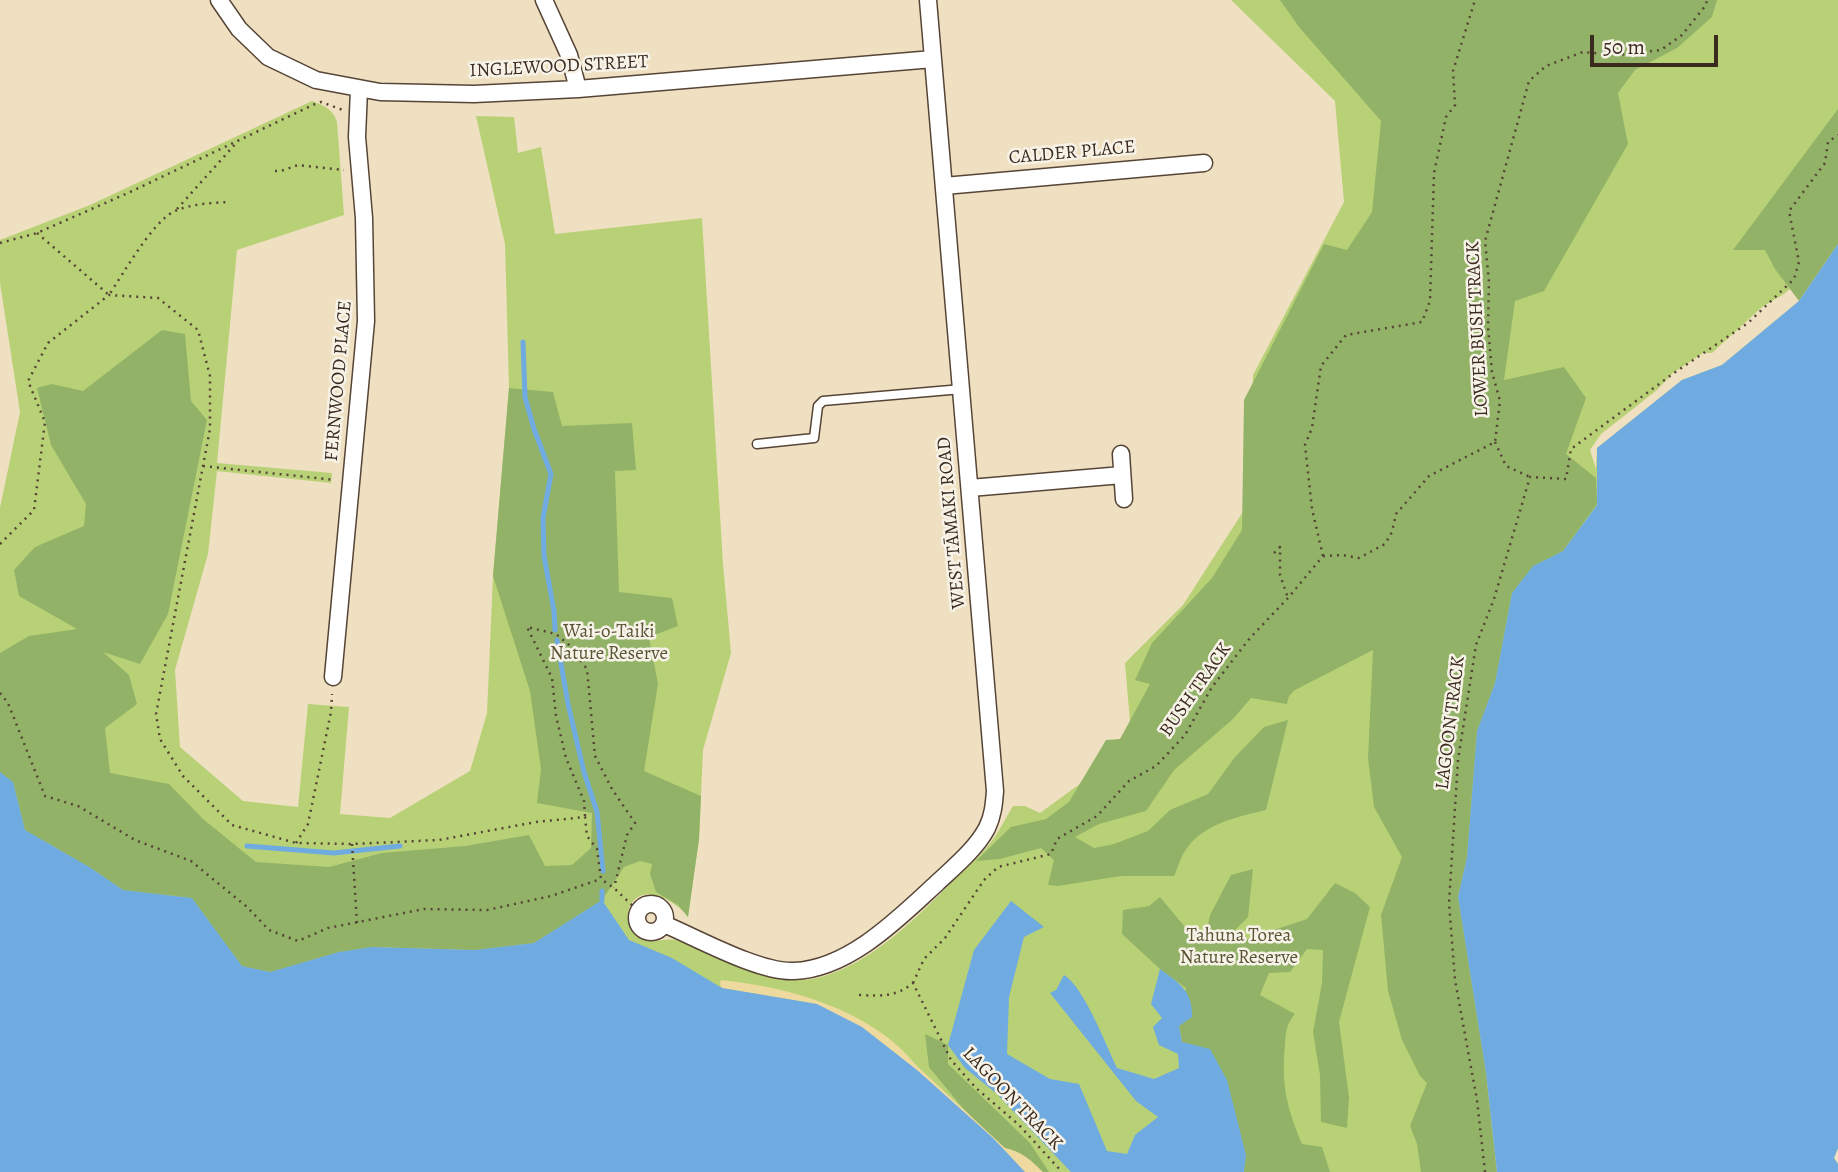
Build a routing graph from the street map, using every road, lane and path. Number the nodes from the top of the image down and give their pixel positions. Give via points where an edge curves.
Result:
1 (219, 0) edge
2 (544, 0) edge
3 (928, 0) edge
4 (1475, 0) edge
5 (1707, 0) edge
6 (933, 59) junction
7 (359, 89) junction
8 (578, 89) junction
9 (357, 113) junction
10 (1838, 135) edge
11 (239, 140) junction
12 (1205, 163) dead end
13 (360, 170) junction
14 (275, 171) dead end
15 (944, 186) junction
16 (228, 202) dead end
17 (175, 211) junction
18 (37, 233) junction
19 (0, 243) edge
20 (109, 295) junction
21 (962, 389) junction
22 (1495, 442) junction
23 (757, 444) dead end
24 (1121, 454) dead end
25 (203, 466) junction
26 (1122, 475) junction
27 (1530, 477) junction
28 (352, 482) junction
29 (970, 488) junction
30 (1124, 499) dead end
31 (0, 544) edge
32 (1274, 553) dead end
33 (1323, 556) junction
34 (1288, 598) junction
35 (333, 677) joint
36 (0, 692) edge
37 (584, 817) junction
38 (296, 843) junction
39 (352, 844) junction
40 (601, 880) junction
41 (614, 888) junction
42 (638, 911) joint
43 (356, 923) junction
44 (913, 983) junction
45 (859, 995) dead end
46 (1062, 1172) edge
47 (1485, 1172) edge

1 - 7 street, INGLEWOOD STREET via 239,29 268,57 316,80
2 - 8 street via 569,55
3 - 6 street, WEST TĀMAKI ROAD
4 - 33 path via 1453,71 1455,105 1446,117 1434,173 1430,301 1422,322 1346,335 1321,366 1305,445
5 - 22 path, LOWER BUSH TRACK via 1682,36 1661,50 1618,55 1583,52 1546,66 1529,81 1485,241 1492,372 1500,401
6 - 8 street, INGLEWOOD STREET
6 - 15 street, WEST TĀMAKI ROAD
7 - 8 street, INGLEWOOD STREET via 474,94
7 - 9 street, FERNWOOD PLACE
9 - 11 path via 321,102
9 - 13 street, FERNWOOD PLACE
10 - 27 path via 1828,142 1825,163 1789,211 1799,262 1794,279 1748,323 1571,449 1566,479
11 - 17 path
11 - 18 path
12 - 15 street, CALDER PLACE
13 - 14 path via 298,165
13 - 28 street, FERNWOOD PLACE via 367,311
15 - 21 street, WEST TĀMAKI ROAD
16 - 17 path
17 - 20 path via 142,246
18 - 19 path
18 - 20 path
20 - 25 path via 158,298 198,330 210,376 210,429
20 - 31 path via 48,343 28,381 45,422 34,510
21 - 23 lane via 823,401 818,406 814,438
21 - 29 street, WEST TĀMAKI ROAD
22 - 27 path via 1506,466
22 - 33 path, LOWER BUSH TRACK via 1429,476 1396,514 1385,544 1359,558
24 - 26 street
25 - 28 path
25 - 38 path via 156,714 160,739 183,776 232,825
26 - 29 street
26 - 30 street
27 - 47 path, LAGOON TRACK via 1476,645 1456,786 1449,903 1455,980
28 - 35 street, FERNWOOD PLACE
29 - 42 street, WEST TĀMAKI ROAD via 995,791 992,816 977,842 892,924 856,949 809,970 791,972 759,965 664,924 658,931 645,931 637,920
32 - 34 path via 1280,547 1280,575
33 - 34 path, BUSH TRACK
34 - 44 path, BUSH TRACK via 1235,657 1185,735 1156,766 1129,781 1097,816 1057,839 1051,854 998,867 924,959
35 - 38 path via 331,712 308,824
36 - 43 path via 45,796 78,806 135,840 191,860 269,930 298,941 328,928
37 - 39 path via 536,821 439,840
37 - 40 path via 587,836 597,849
37 - 41 path via 584,801 566,758 556,716 552,678 527,627 556,634 587,669 595,757 635,823 627,835
38 - 39 path
39 - 43 path
40 - 41 path
40 - 43 path via 487,909 424,909
41 - 42 path
44 - 45 path via 890,996
44 - 46 path, LAGOON TRACK via 951,1060

